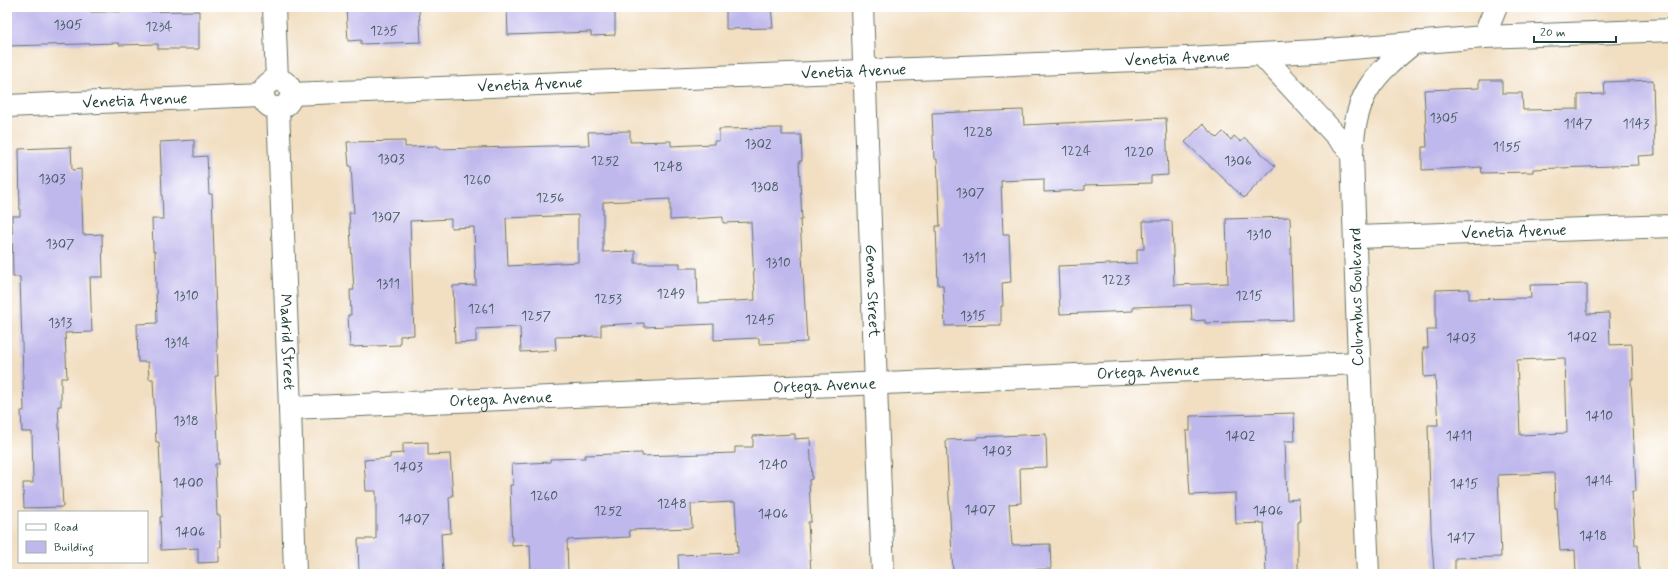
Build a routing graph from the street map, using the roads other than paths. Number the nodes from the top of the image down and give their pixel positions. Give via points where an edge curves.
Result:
1 (274, 7) edge
2 (862, 7) edge
3 (1496, 7) edge
4 (1673, 30) edge
5 (1484, 37) junction
6 (1415, 42) junction
7 (1261, 54) junction
8 (864, 72) junction
9 (277, 94) junction
10 (7, 106) edge
11 (1352, 153) junction
12 (1673, 226) edge
13 (1356, 237) junction
14 (1359, 364) junction
15 (876, 383) junction
16 (290, 408) junction
17 (295, 574) edge
18 (883, 574) edge
19 (1368, 574) edge

1 - 9 street, Madrid Street
2 - 8 street, Genoa Street
3 - 5 street
4 - 5 street, Venetia Avenue
5 - 6 street, Venetia Avenue
6 - 7 street, Venetia Avenue
6 - 11 street, Columbus Boulevard via 1383,69 1369,85 1356,120
7 - 8 street, Venetia Avenue
7 - 11 street
8 - 9 street, Venetia Avenue
8 - 15 street, Genoa Street
9 - 10 street, Venetia Avenue
9 - 16 street, Madrid Street
11 - 13 street, Columbus Boulevard
12 - 13 street, Venetia Avenue
13 - 14 street, Columbus Boulevard
14 - 15 street, Ortega Avenue
14 - 19 street, Columbus Boulevard
15 - 16 street, Ortega Avenue
15 - 18 street, Genoa Street
16 - 17 street, Madrid Street

